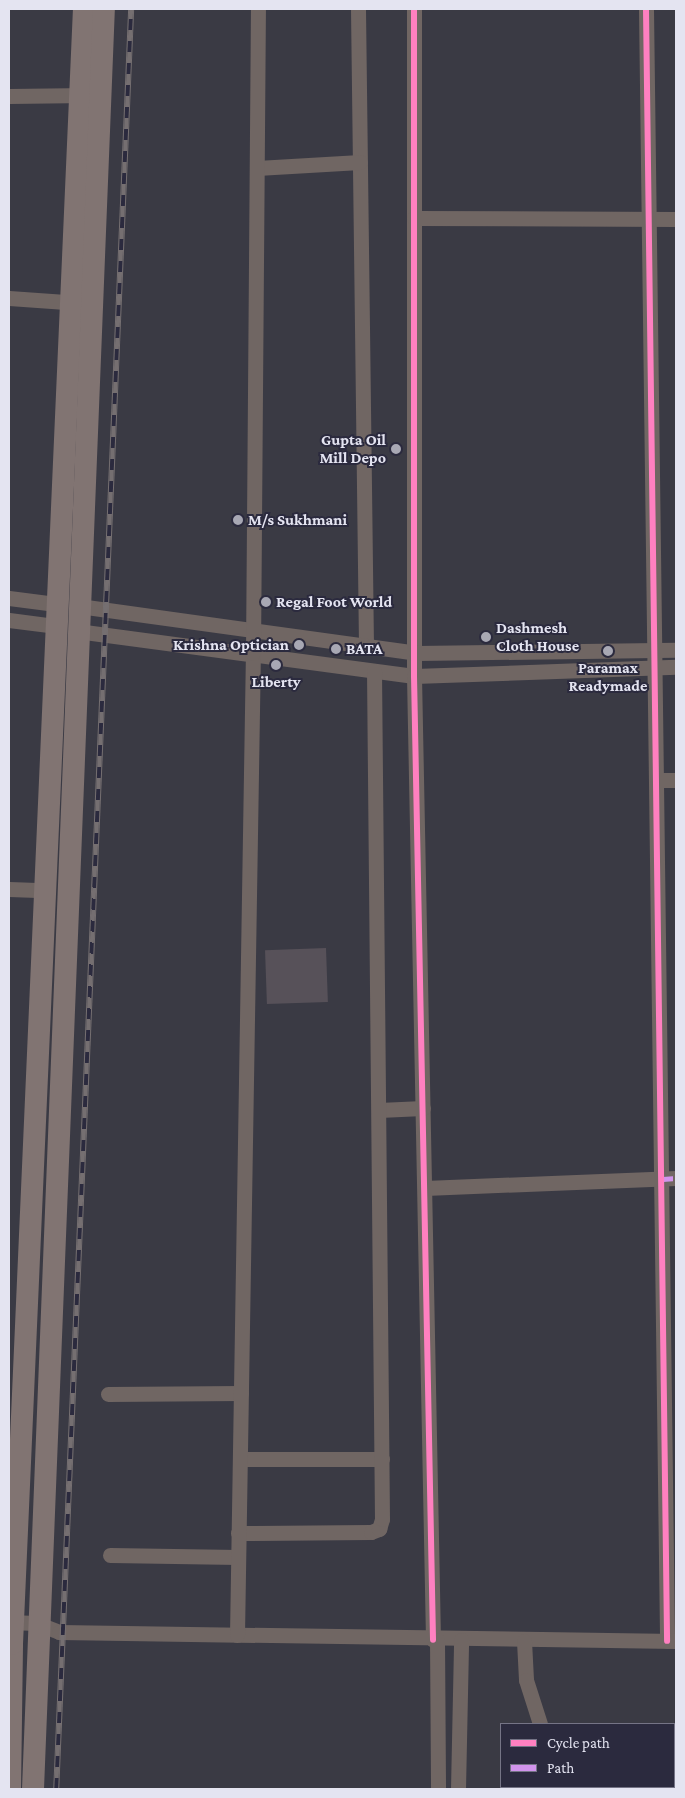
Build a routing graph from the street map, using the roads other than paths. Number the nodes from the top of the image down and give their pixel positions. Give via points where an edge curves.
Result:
1 (84, 9) edge
2 (104, 9) edge
3 (258, 9) edge
4 (358, 9) edge
5 (414, 9) edge
6 (646, 9) edge
7 (92, 94) junction
8 (9, 96) edge
9 (360, 162) junction
10 (257, 168) junction
11 (414, 218) junction
12 (649, 218) junction
13 (676, 219) edge
14 (9, 298) edge
15 (83, 304) junction
16 (9, 598) edge
17 (56, 604) junction
18 (79, 606) junction
19 (9, 620) edge
20 (55, 626) junction
21 (253, 628) junction
22 (77, 631) junction
23 (366, 645) junction
24 (654, 650) junction
25 (676, 650) edge
26 (253, 653) junction
27 (416, 654) junction
28 (676, 667) edge
29 (655, 668) junction
30 (374, 671) junction
31 (414, 676) junction
32 (656, 780) junction
33 (676, 780) edge
34 (9, 888) edge
35 (44, 890) junction
36 (423, 1108) junction
37 (379, 1110) junction
38 (48, 1111) junction
39 (670, 1178) edge
40 (425, 1188) junction
41 (241, 1393) junction
42 (108, 1394) dead end
43 (382, 1458) junction
44 (240, 1460) junction
45 (238, 1533) junction
46 (110, 1555) dead end
47 (238, 1558) junction
48 (12, 1560) edge
49 (10, 1633) edge
50 (36, 1633) junction
51 (237, 1635) junction
52 (435, 1640) junction
53 (461, 1640) junction
54 (524, 1641) junction
55 (672, 1641) edge
56 (10, 1688) edge
57 (540, 1723) edge
58 (10, 1789) edge
59 (33, 1789) edge
60 (438, 1789) edge
61 (458, 1789) edge

1 - 7 highway
2 - 7 highway
3 - 10 street
4 - 9 street
5 - 11 street
6 - 12 street
7 - 8 street
7 - 15 highway
9 - 10 street
9 - 23 street
10 - 21 street
11 - 12 street
11 - 27 street
12 - 13 street
12 - 24 street
14 - 15 street
15 - 17 highway
15 - 18 highway
16 - 17 street
17 - 20 highway
18 - 21 street
18 - 22 highway
19 - 20 street
20 - 35 highway
21 - 23 street
21 - 26 street
22 - 26 street
22 - 38 highway
23 - 27 street
24 - 25 street
24 - 27 street
24 - 29 street
26 - 30 street
26 - 41 street
27 - 31 street
28 - 29 street
29 - 31 street
29 - 32 street
30 - 31 street
30 - 37 street
31 - 36 street
32 - 33 street
32 - 39 street
34 - 35 street
35 - 38 highway
36 - 37 street
36 - 40 street
37 - 43 street
38 - 48 highway
38 - 50 highway
39 - 40 street
39 - 55 street
40 - 52 street
41 - 42 street
41 - 44 street
43 - 44 street
43 - 45 street via 382,1519 376,1531
44 - 45 street
45 - 47 street
46 - 47 street
47 - 51 street
48 - 49 highway
49 - 50 street
49 - 50 street
49 - 56 highway
50 - 51 street
50 - 59 highway
51 - 52 street
52 - 53 street
52 - 60 street
53 - 54 street
53 - 61 street
54 - 55 street
54 - 57 street via 526,1680
56 - 58 highway

